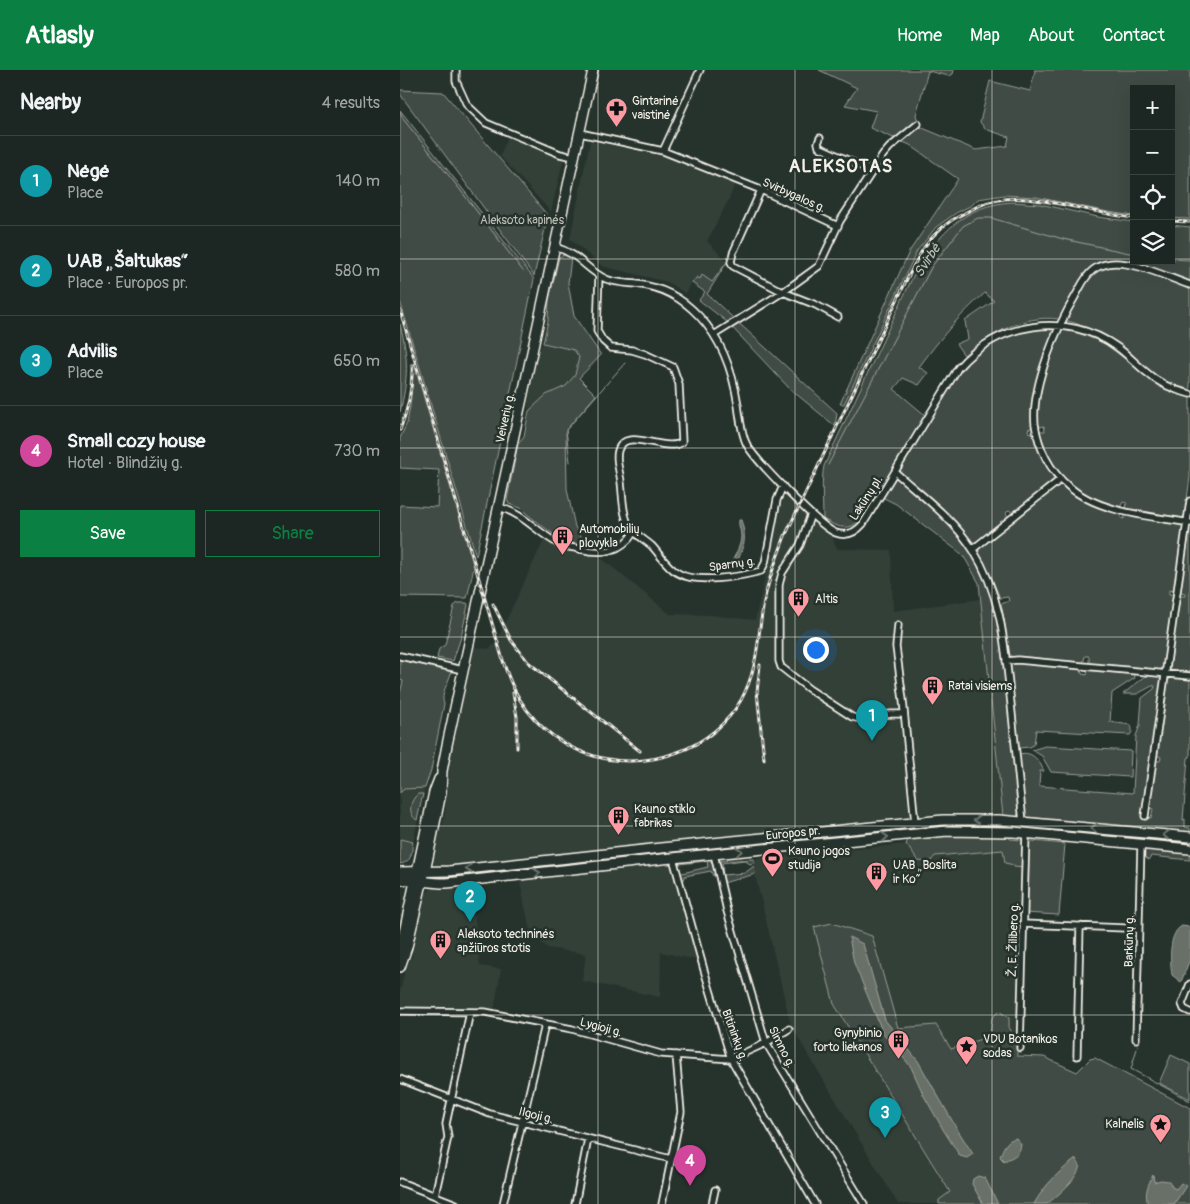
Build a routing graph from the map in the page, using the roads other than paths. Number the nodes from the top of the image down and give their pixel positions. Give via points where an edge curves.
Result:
1 (456, 70) edge
2 (593, 70) edge
3 (700, 70) edge
4 (918, 124) dead end
5 (580, 133) junction
6 (820, 138) dead end
7 (663, 151) junction
8 (574, 157) junction
9 (872, 171) junction
10 (760, 190) junction
11 (838, 226) junction
12 (555, 247) junction
13 (599, 275) junction
14 (1190, 285) edge
15 (783, 292) junction
16 (838, 317) dead end
17 (1059, 325) junction
18 (714, 335) junction
19 (1190, 394) edge
20 (895, 472) junction
21 (1061, 479) junction
22 (783, 486) junction
23 (1190, 501) edge
24 (499, 507) junction
25 (811, 514) junction
26 (1188, 523) edge
27 (634, 532) junction
28 (973, 549) junction
29 (898, 625) dead end
30 (400, 656) edge
31 (1006, 661) junction
32 (463, 670) junction
33 (1166, 674) junction
34 (1190, 676) edge
35 (904, 714) junction
36 (1145, 816) dead end
37 (1024, 822) junction
38 (915, 823) junction
39 (852, 829) junction
40 (1026, 833) junction
41 (1142, 833) junction
42 (916, 834) junction
43 (1190, 837) edge
44 (854, 840) junction
45 (1141, 844) junction
46 (681, 846) junction
47 (1190, 849) edge
48 (714, 854) junction
49 (673, 858) junction
50 (513, 864) junction
51 (400, 872) edge
52 (514, 875) junction
53 (419, 876) junction
54 (400, 880) edge
55 (1023, 924) junction
56 (1080, 926) junction
57 (1125, 928) dead end
58 (400, 962) edge
59 (400, 967) edge
60 (1190, 984) edge
61 (400, 1012) edge
62 (470, 1012) junction
63 (1190, 1012) edge
64 (544, 1025) junction
65 (789, 1029) dead end
66 (1136, 1039) dead end
67 (766, 1043) junction
68 (1020, 1048) dead end
69 (676, 1055) junction
70 (1077, 1056) dead end
71 (731, 1059) junction
72 (400, 1079) edge
73 (452, 1100) junction
74 (522, 1122) junction
75 (588, 1139) junction
76 (671, 1159) junction
77 (400, 1182) edge
78 (715, 1190) dead end
79 (438, 1196) junction
80 (437, 1204) edge
81 (456, 1204) edge
82 (503, 1204) edge
83 (575, 1204) edge
84 (662, 1204) edge
85 (712, 1204) edge
86 (815, 1204) edge
87 (864, 1204) edge

1 - 8 street via 456,81 467,105 486,123
2 - 5 main road, Veiverių g.
3 - 7 street
4 - 9 street via 890,147
5 - 7 street, Svirbygalos g.
5 - 8 main road, Veiverių g.
6 - 9 street via 819,147
7 - 10 street, Svirbygalos g.
8 - 12 main road, Veiverių g.
9 - 11 street
10 - 11 street, Svirbygalos g.
10 - 15 street via 731,262
11 - 15 street via 819,266
12 - 13 street, Lakūnų pl. via 571,253
12 - 24 main road, Veiverių g.
13 - 18 street, Lakūnų pl. via 611,281 670,292 688,305
13 - 27 street, Sparnų g. via 596,331 603,341 611,348 645,354 673,368 679,384 681,444 635,440 624,442 619,447 624,506
14 - 17 street via 1121,262 1108,263 1085,278
15 - 16 street
15 - 18 street
17 - 19 street, Lakūnų pl. via 1104,339 1148,374 1170,388
17 - 20 street, Lakūnų pl. via 1017,330 972,353 943,390
17 - 21 street via 1039,386 1035,411 1040,445
18 - 22 street, Lakūnų pl. via 731,370 747,446
20 - 25 street, Lakūnų pl. via 867,519 854,532 837,534
20 - 28 street via 947,518
21 - 26 street via 1092,502
21 - 28 street
22 - 25 street, Lakūnų pl.
22 - 27 street, Sparnų g. via 761,571 717,578 683,576
23 - 26 street
24 - 27 street via 512,510 563,546 595,553 621,546
24 - 32 main road, Veiverių g.
25 - 35 street via 800,545 782,573 779,585 778,661 809,689 856,718
26 - 33 street
28 - 31 street via 998,605
29 - 35 street via 896,647
30 - 32 street
31 - 33 street
31 - 37 street
32 - 53 main road, Veiverių g. via 442,771 434,792
33 - 34 street
33 - 36 street
35 - 38 street
37 -> 38 main road, Europos pr. via 976,819
37 - 40 main road
41 -> 37 main road, Europos pr.
38 - 39 main road, Europos pr.
38 - 42 main road
39 - 44 main road
39 - 46 main road, Europos pr.
40 - 42 main road, Europos pr. via 966,831
40 - 45 main road, Europos pr.
40 - 55 street, Ž. E. Žilibero g.
43 -> 41 main road, Europos pr.
41 - 45 main road
44 -> 42 main road, Europos pr.
48 -> 44 main road, Europos pr.
45 - 47 main road, Europos pr.
45 - 66 street, Barkūnų g.
46 - 49 main road via 673,852
46 - 50 main road, Europos pr.
48 - 49 main road, Europos pr.
48 - 67 street, Simno g.
52 -> 49 main road, Europos pr.
49 - 71 street, Bitininkų g.
50 - 52 main road
50 -> 53 main road, Europos pr.
51 - 53 main road, Europos pr.
52 - 53 main road, Europos pr. via 440,883
53 - 54 main road, Europos pr.
53 - 58 main road, Veiverių g.
53 - 59 main road, Veiverių g. via 408,947
55 - 56 street
55 - 68 street, Ž. E. Žilibero g.
56 - 57 street
56 - 70 street
60 - 63 street via 1182,1006
61 - 62 street, Lygioji g.
62 - 64 street, Lygioji g. via 485,1012
62 - 73 street
64 - 69 street, Lygioji g.
64 - 74 street
65 - 67 street, Lygioji g.
67 - 71 street, Lygioji g.
67 - 87 street, Simno g.
69 - 71 street, Lygioji g.
69 - 76 street via 681,1112
71 - 86 street, Bitininkų g.
72 - 73 street, Ilgoji g.
73 - 74 street, Ilgoji g.
73 - 79 street
74 - 75 street, Ilgoji g.
74 - 82 street
75 - 76 street, Ilgoji g.
75 - 83 street
76 - 84 street
77 - 79 street
78 - 85 street
79 - 80 street
79 - 81 street

